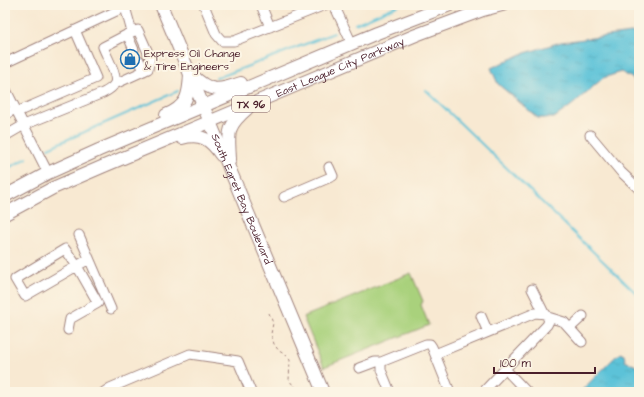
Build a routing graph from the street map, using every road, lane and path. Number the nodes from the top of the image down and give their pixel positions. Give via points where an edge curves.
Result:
1 (161, 5) edge
2 (204, 5) edge
3 (261, 5) edge
4 (325, 5) edge
5 (334, 5) edge
6 (450, 5) edge
7 (502, 5) edge
8 (125, 6) edge
9 (270, 27) junction
10 (75, 30) junction
11 (130, 33) junction
12 (352, 44) junction
13 (134, 50) dead end
14 (139, 60) dead end
15 (5, 63) edge
16 (144, 71) junction
17 (190, 73) junction
18 (282, 73) junction
19 (96, 78) junction
20 (115, 84) junction
21 (5, 88) edge
22 (103, 93) junction
23 (255, 102) junction
24 (205, 107) junction
25 (16, 111) junction
26 (5, 115) edge
27 (211, 121) junction
28 (24, 126) junction
29 (590, 135) dead end
30 (5, 136) edge
31 (155, 144) junction
32 (99, 150) junction
33 (329, 166) dead end
34 (230, 167) junction
35 (48, 173) junction
36 (639, 189) edge
37 (5, 196) edge
38 (284, 197) dead end
39 (5, 214) edge
40 (79, 235) dead end
41 (89, 259) junction
42 (78, 266) junction
43 (532, 289) dead end
44 (111, 309) dead end
45 (269, 313) dead end
46 (546, 315) junction
47 (481, 316) dead end
48 (583, 316) dead end
49 (570, 328) junction
50 (68, 330) dead end
51 (488, 332) junction
52 (582, 342) dead end
53 (435, 354) junction
54 (381, 362) junction
55 (359, 368) dead end
56 (505, 369) junction
57 (109, 391) edge
58 (251, 392) edge
59 (301, 392) edge
60 (323, 392) edge
61 (390, 392) edge
62 (450, 392) edge
63 (483, 392) edge
64 (527, 392) edge

1 - 17 main road, South Egret Bay Boulevard
2 - 9 street via 216,34 222,41 234,42
3 - 9 street
4 - 9 street
5 - 12 street
6 - 12 main road, East League City Parkway / TX 96
7 - 23 main road, East League City Parkway / TX 96 via 416,35
8 - 10 street
8 - 11 street
10 - 15 street
10 - 19 street
11 - 13 street
11 - 16 street via 138,30 150,57 148,69
11 - 20 street via 103,47 115,77
12 - 18 main road, East League City Parkway / TX 96
14 - 16 street
16 - 20 street
17 - 18 main road via 207,86 222,90
17 - 24 main road, South Egret Bay Boulevard
17 - 32 main road via 188,95 177,110 112,139
18 - 24 main road, East League City Parkway / TX 96
19 - 22 street
19 - 25 street
20 - 22 street
21 - 25 street
22 - 28 street
23 - 27 main road, East League City Parkway / TX 96
23 - 34 main road via 235,119 232,125 229,139
24 - 27 main road, South Egret Bay Boulevard
24 - 32 main road, East League City Parkway / TX 96
25 - 26 street
25 - 28 street
27 - 31 main road, East League City Parkway / TX 96
27 - 34 main road, South Egret Bay Boulevard
28 - 30 street
28 - 35 street
29 - 36 street
31 - 34 main road via 197,136 215,146
31 - 39 main road, East League City Parkway / TX 96 via 53,188
32 - 35 main road, East League City Parkway / TX 96
33 - 38 street via 334,176
34 - 60 main road, South Egret Bay Boulevard
35 - 37 main road, East League City Parkway / TX 96
40 - 41 street
41 - 42 street
41 - 44 street
42 - 42 street via 25,296 15,279 65,249
42 - 50 street via 98,303 70,318
43 - 46 street
45 - 59 path via 273,323 271,334 274,344 290,360 289,380
46 - 49 street via 564,322
46 - 51 street via 535,313
46 - 56 street via 547,326
47 - 51 street
48 - 49 street
49 - 52 street
51 - 53 street
53 - 54 street via 430,344 426,344
53 - 62 street
54 - 55 street
54 - 61 street via 381,370
56 - 63 street
56 - 64 street
57 - 58 street via 190,354 238,361

